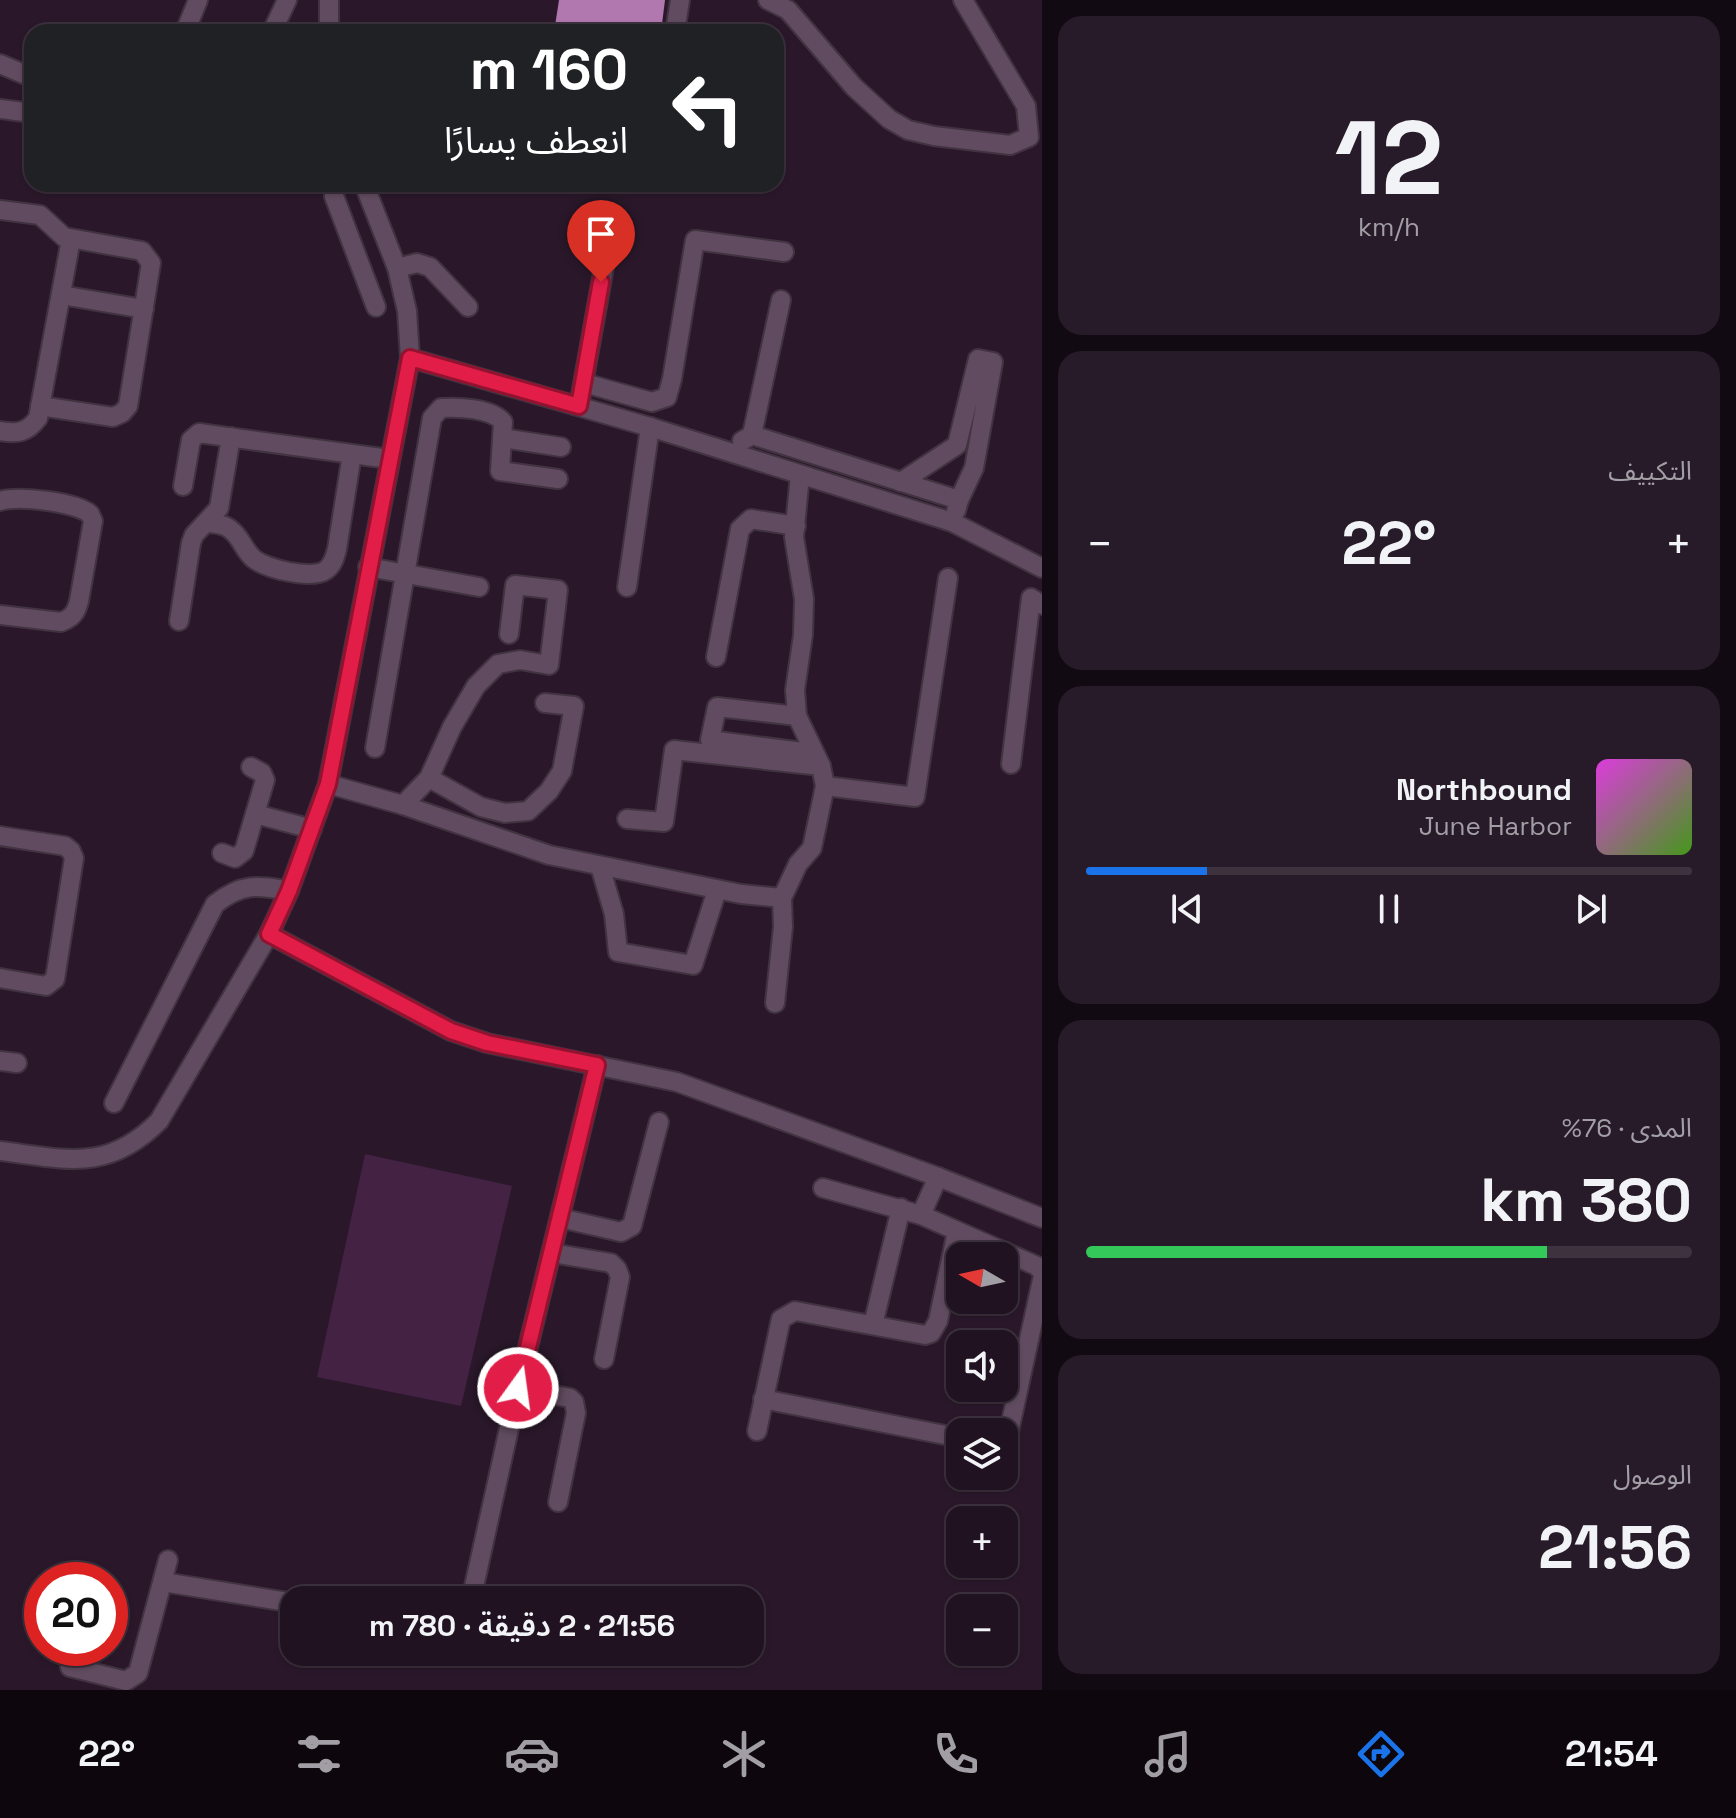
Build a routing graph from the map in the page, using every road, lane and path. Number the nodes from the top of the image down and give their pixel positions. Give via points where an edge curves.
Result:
1 (197, 0) edge
2 (287, 0) edge
3 (329, 0) edge
4 (680, 0) edge
5 (768, 0) edge
6 (963, 0) edge
7 (188, 24) edge
8 (276, 24) edge
9 (329, 24) edge
10 (676, 24) edge
11 (0, 64) edge
12 (24, 74) edge
13 (0, 109) edge
14 (24, 112) edge
15 (367, 192) edge
16 (334, 196) dead end
17 (0, 210) edge
18 (375, 210) junction
19 (344, 224) junction
20 (71, 239) junction
21 (784, 252) dead end
22 (606, 256) dead end
23 (397, 268) junction
24 (61, 295) junction
25 (781, 300) dead end
26 (376, 307) dead end
27 (468, 307) dead end
28 (144, 309) junction
29 (410, 358) junction
30 (584, 383) junction
31 (40, 406) junction
32 (579, 406) junction
33 (650, 427) junction
34 (0, 431) edge
35 (752, 435) junction
36 (231, 437) junction
37 (502, 438) junction
38 (561, 447) dead end
39 (726, 450) junction
40 (352, 454) junction
41 (389, 459) junction
42 (800, 475) junction
43 (558, 479) dead end
44 (901, 482) junction
45 (183, 486) dead end
46 (959, 500) junction
47 (0, 501) edge
48 (952, 522) junction
49 (208, 523) junction
50 (796, 526) junction
51 (368, 567) junction
52 (1042, 568) edge
53 (406, 572) junction
54 (948, 578) dead end
55 (479, 587) dead end
56 (627, 587) dead end
57 (1042, 605) edge
58 (0, 615) edge
59 (179, 621) dead end
60 (509, 634) dead end
61 (716, 657) dead end
62 (545, 703) dead end
63 (797, 716) junction
64 (375, 748) dead end
65 (818, 760) junction
66 (1011, 764) dead end
67 (251, 767) dead end
68 (429, 778) junction
69 (328, 784) junction
70 (825, 786) junction
71 (403, 805) junction
72 (255, 814) junction
73 (627, 819) dead end
74 (312, 829) junction
75 (0, 836) edge
76 (222, 853) dead end
77 (600, 866) junction
78 (717, 890) junction
79 (289, 891) junction
80 (782, 898) junction
81 (269, 934) junction
82 (0, 978) edge
83 (775, 1003) dead end
84 (597, 1065) junction
85 (114, 1103) dead end
86 (659, 1122) dead end
87 (0, 1151) edge
88 (938, 1177) junction
89 (823, 1188) dead end
90 (901, 1208) junction
91 (921, 1215) junction
92 (560, 1218) junction
93 (1042, 1218) edge
94 (957, 1231) junction
95 (552, 1253) junction
96 (1042, 1272) edge
97 (1042, 1280) edge
98 (873, 1325) junction
99 (604, 1359) dead end
100 (518, 1388) junction
101 (763, 1399) junction
102 (1012, 1418) edge
103 (757, 1431) dead end
104 (946, 1435) edge
105 (558, 1502) dead end
106 (168, 1560) dead end
107 (163, 1582) junction
108 (474, 1586) edge
109 (280, 1601) edge
110 (70, 1667) dead end

1 - 7 lane
2 - 8 lane
3 - 9 lane
4 - 10 lane
5 - 6 lane via 788,10 889,119 934,136 1010,145 1029,137 1026,106
11 - 12 lane
13 - 14 lane
15 - 18 lane
16 - 19 lane
17 - 20 lane via 40,215
18 - 19 lane
18 - 23 lane
19 - 26 lane
20 - 24 lane
20 - 28 lane via 142,251 150,270
21 - 30 lane via 695,240 667,397 652,402
22 - 30 lane
23 - 27 lane via 417,263 430,267
23 - 29 lane
24 - 28 lane
24 - 31 lane
25 - 35 lane
28 - 31 lane via 130,397 122,413 113,417
29 - 32 lane
29 - 41 lane
30 - 32 lane
31 - 34 lane via 31,428
32 - 33 lane
33 - 39 lane
33 - 56 lane
35 - 39 lane
35 - 44 lane
36 - 40 lane
36 - 45 lane via 205,433 191,440
36 - 49 lane via 219,508
37 - 38 lane
37 - 43 lane via 500,471
37 - 53 lane via 503,422 497,415 454,407 441,408 432,418
39 - 42 lane
40 - 41 lane
40 - 49 lane via 337,549 326,570 315,575 270,567 251,557 234,531
41 - 51 lane
42 - 48 lane
42 - 50 lane
44 - 46 lane
44 - 46 lane via 957,445 978,359 993,362 974,468
46 - 48 lane
47 - 58 lane via 18,498 76,507 93,521 77,611 61,622
48 - 52 lane
49 - 59 lane via 191,543
50 - 61 lane via 751,519 740,529
50 - 63 lane via 796,563 804,599
51 - 53 lane
51 - 69 lane
53 - 55 lane
53 - 64 lane
54 - 70 lane via 915,797
57 - 66 lane via 1031,598
60 - 68 lane via 515,585 558,590 549,665 520,660 498,664 476,686
62 - 68 lane via 574,706 562,771 528,811 481,807
63 - 65 lane
63 - 65 lane via 717,707 710,740
65 - 70 lane
65 - 73 lane via 674,750 664,822
67 - 72 lane via 265,780
68 - 71 lane
69 - 71 lane
69 - 74 lane
70 - 80 lane via 812,848
71 - 77 lane via 549,855
72 - 74 lane
72 - 76 lane via 242,855
74 - 79 lane
75 - 82 lane via 65,846 74,858 55,979 46,986
77 - 78 lane
77 - 78 lane via 618,952 693,965
78 - 80 lane
79 - 81 lane
79 - 85 lane via 251,886 215,904
80 - 83 lane
81 - 84 lane via 451,1031
81 - 87 lane via 159,1121 144,1137 104,1157 83,1160
84 - 88 lane via 677,1082
84 - 92 lane
86 - 92 lane via 628,1231
88 - 91 lane
88 - 93 lane
89 - 90 lane
90 - 91 lane
90 - 98 lane
91 - 94 lane
92 - 95 lane
94 - 96 lane
94 - 98 lane via 936,1328 925,1335
95 - 99 lane via 603,1261 617,1269 620,1277
95 - 100 lane
97 - 102 lane
98 - 101 lane via 787,1313 778,1326
100 - 105 lane via 570,1398 576,1408
100 - 108 lane
101 - 103 lane
101 - 104 lane
106 - 107 lane
107 - 109 lane
107 - 110 lane via 141,1666 133,1678 126,1681

